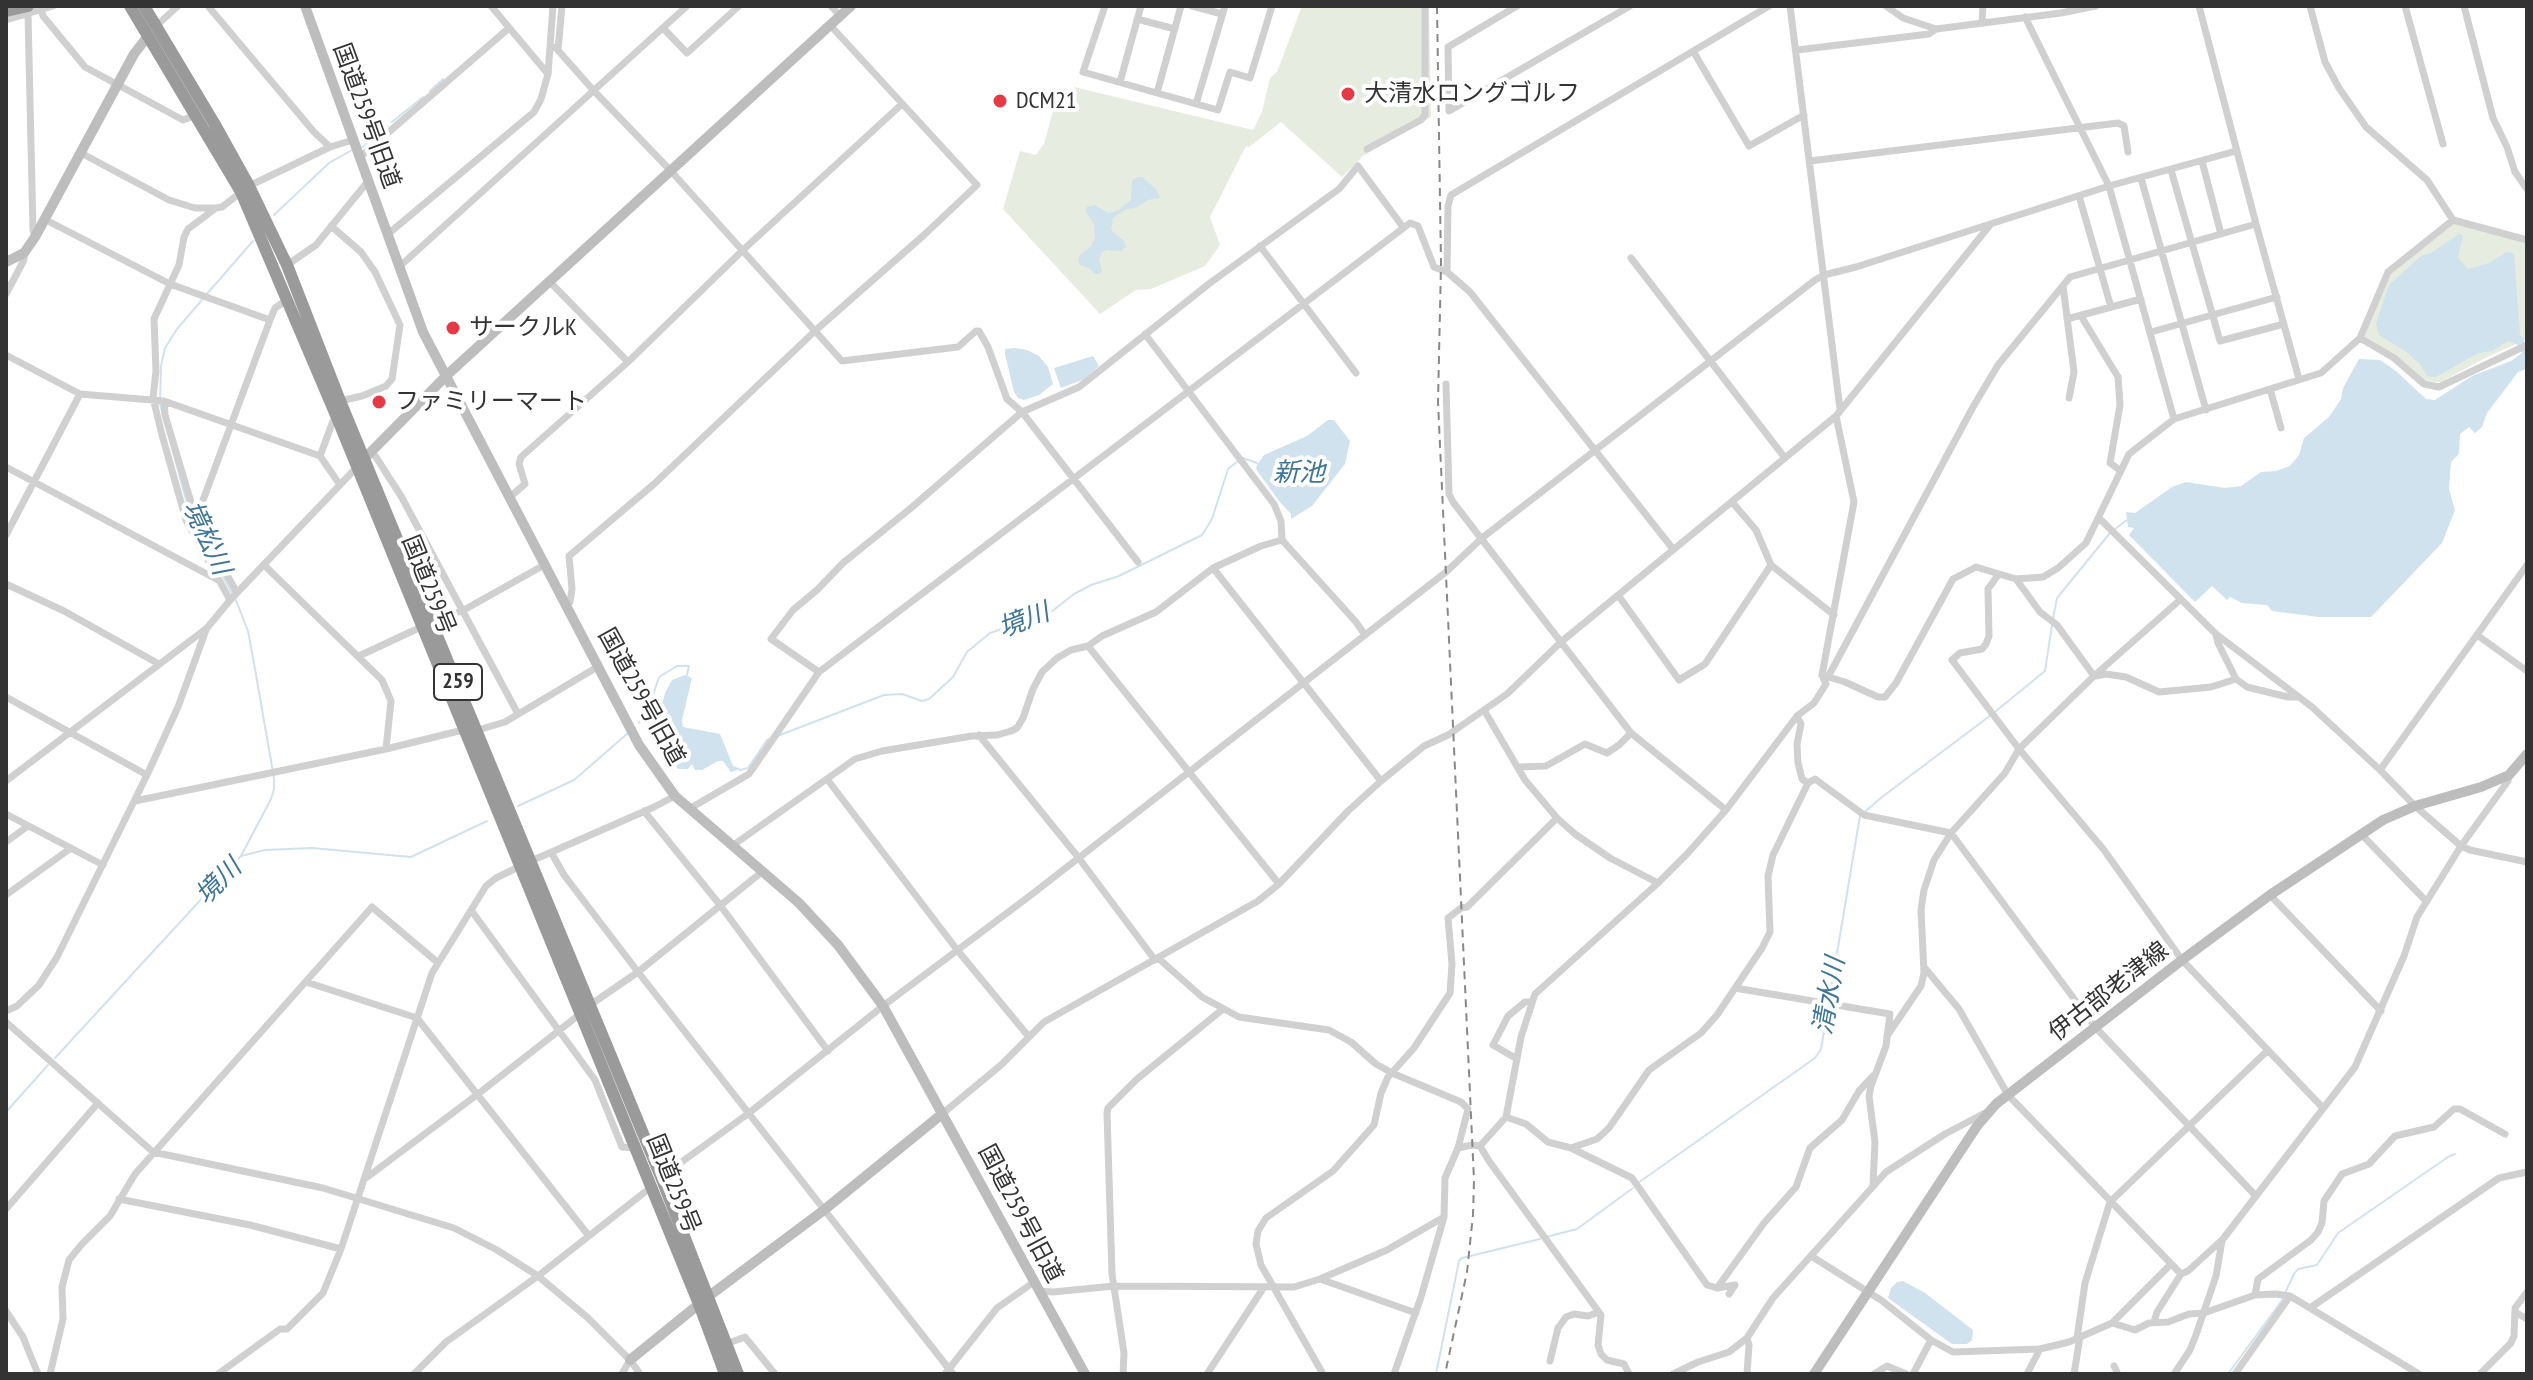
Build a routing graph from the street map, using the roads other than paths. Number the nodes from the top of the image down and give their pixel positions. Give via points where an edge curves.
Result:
1 (53, 6) edge
2 (130, 6) edge
3 (144, 6) edge
4 (178, 6) edge
5 (208, 6) edge
6 (305, 6) edge
7 (491, 6) edge
8 (553, 6) edge
9 (562, 6) edge
10 (687, 6) edge
11 (739, 6) edge
12 (831, 6) edge
13 (851, 6) edge
14 (1105, 6) edge
15 (1141, 6) edge
16 (1181, 6) edge
17 (1192, 6) edge
18 (1272, 6) edge
19 (1425, 6) edge
20 (1517, 6) edge
21 (1630, 6) edge
22 (1769, 6) edge
23 (1790, 6) edge
24 (1886, 6) edge
25 (1983, 6) edge
26 (2096, 6) edge
27 (2199, 6) edge
28 (2310, 6) edge
29 (2405, 6) edge
30 (2464, 6) edge
31 (32, 10) edge
32 (1224, 10) edge
33 (6, 11) edge
34 (840, 16) junction
35 (2025, 17) junction
36 (1137, 19) junction
37 (6, 20) edge
38 (1982, 23) junction
39 (830, 25) junction
40 (509, 28) junction
41 (663, 28) junction
42 (1175, 29) junction
43 (1936, 29) junction
44 (152, 31) junction
45 (555, 49) junction
46 (1797, 50) junction
47 (1693, 51) junction
48 (548, 74) junction
49 (1120, 82) junction
50 (118, 84) junction
51 (594, 91) junction
52 (1157, 93) junction
53 (902, 104) junction
54 (1196, 104) junction
55 (196, 115) junction
56 (1804, 115) junction
57 (2081, 127) junction
58 (353, 140) junction
59 (2443, 144) dead end
60 (330, 147) junction
61 (1367, 149) dead end
62 (2236, 151) junction
63 (2128, 152) dead end
64 (81, 153) junction
65 (360, 157) junction
66 (1810, 161) junction
67 (2202, 161) junction
68 (670, 170) junction
69 (2171, 170) junction
70 (2141, 178) junction
71 (369, 180) junction
72 (2109, 186) junction
73 (245, 189) junction
74 (2527, 189) edge
75 (2079, 196) junction
76 (216, 208) junction
77 (46, 220) junction
78 (2453, 220) junction
79 (1992, 223) junction
80 (2256, 224) junction
81 (331, 226) junction
82 (1403, 227) junction
83 (388, 234) junction
84 (2221, 234) junction
85 (35, 237) junction
86 (2527, 240) edge
87 (2192, 243) junction
88 (1260, 246) junction
89 (743, 250) junction
90 (2161, 251) junction
91 (24, 253) junction
92 (1631, 258) dead end
93 (8, 259) edge
94 (2130, 259) junction
95 (287, 265) junction
96 (399, 267) junction
97 (2100, 269) junction
98 (1447, 272) junction
99 (1824, 275) junction
100 (549, 281) junction
101 (170, 284) junction
102 (2063, 286) junction
103 (6, 294) edge
104 (2277, 297) junction
105 (2141, 299) junction
106 (287, 300) junction
107 (1303, 303) junction
108 (2111, 307) junction
109 (2212, 315) junction
110 (2081, 316) junction
111 (2067, 319) junction
112 (270, 320) junction
113 (2182, 324) junction
114 (2284, 324) junction
115 (816, 330) junction
116 (2151, 332) junction
117 (1145, 334) junction
118 (2360, 338) junction
119 (2527, 345) edge
120 (6, 355) edge
121 (1710, 361) junction
122 (628, 362) junction
123 (1356, 373) dead end
124 (447, 375) junction
125 (2299, 379) junction
126 (1446, 384) dead end
127 (2270, 389) junction
128 (1189, 392) junction
129 (80, 394) junction
130 (2069, 398) dead end
131 (159, 400) junction
132 (340, 401) junction
133 (2206, 410) junction
134 (1022, 412) junction
135 (1838, 412) junction
136 (2174, 419) junction
137 (338, 420) junction
138 (231, 424) junction
139 (2281, 428) dead end
140 (1596, 450) junction
141 (320, 456) junction
142 (1785, 458) junction
143 (364, 459) junction
144 (6, 467) edge
145 (2121, 471) junction
146 (1074, 479) junction
147 (34, 482) junction
148 (340, 485) junction
149 (510, 497) junction
150 (1732, 502) junction
151 (2099, 518) junction
152 (195, 524) junction
153 (6, 535) edge
154 (1482, 538) junction
155 (1282, 540) junction
156 (1673, 549) junction
157 (1138, 562) dead end
158 (546, 564) junction
159 (264, 565) junction
160 (1771, 565) junction
161 (2527, 565) edge
162 (1213, 568) junction
163 (1998, 575) junction
164 (2016, 579) junction
165 (220, 581) junction
166 (6, 584) edge
167 (1618, 595) junction
168 (234, 597) junction
169 (2181, 599) junction
170 (565, 602) junction
171 (462, 611) junction
172 (1834, 615) junction
173 (427, 624) junction
174 (207, 628) junction
175 (2216, 634) junction
176 (1365, 635) junction
177 (2477, 635) junction
178 (1561, 642) junction
179 (1088, 646) junction
180 (359, 656) junction
181 (159, 664) junction
182 (599, 666) junction
183 (2527, 671) edge
184 (819, 672) junction
185 (1825, 676) junction
186 (2094, 676) junction
187 (2236, 679) junction
188 (1304, 682) junction
189 (6, 697) edge
190 (2297, 697) junction
191 (1484, 710) junction
192 (518, 714) junction
193 (1797, 716) junction
194 (463, 730) junction
195 (478, 730) junction
196 (1631, 733) junction
197 (69, 734) junction
198 (979, 735) junction
199 (386, 749) junction
200 (2019, 749) junction
201 (2527, 754) edge
202 (1518, 767) junction
203 (2380, 770) junction
204 (1189, 771) junction
205 (147, 775) junction
206 (2509, 775) junction
207 (827, 779) junction
208 (6, 781) edge
209 (1381, 781) junction
210 (1808, 783) junction
211 (675, 796) junction
212 (135, 801) junction
213 (2415, 806) junction
214 (689, 809) junction
215 (1726, 810) junction
216 (644, 811) junction
217 (6, 814) edge
218 (1557, 818) junction
219 (28, 826) junction
220 (1951, 833) junction
221 (2361, 834) junction
222 (6, 842) edge
223 (732, 846) junction
224 (2461, 846) junction
225 (71, 848) junction
226 (551, 852) junction
227 (1078, 857) junction
228 (2527, 862) edge
229 (526, 864) junction
230 (103, 865) junction
231 (763, 871) junction
232 (1658, 883) junction
233 (1279, 884) junction
234 (6, 895) edge
235 (2270, 895) junction
236 (2426, 901) junction
237 (720, 905) junction
238 (471, 910) junction
239 (958, 951) junction
240 (1157, 959) junction
241 (2182, 960) junction
242 (437, 962) junction
243 (1924, 967) junction
244 (638, 972) junction
245 (306, 982) junction
246 (1735, 988) junction
247 (1531, 1002) junction
248 (883, 1006) junction
249 (1223, 1009) junction
250 (585, 1010) junction
251 (6, 1011) edge
252 (2381, 1011) junction
253 (417, 1018) junction
254 (6, 1022) edge
255 (2095, 1027) junction
256 (559, 1032) junction
257 (1887, 1036) junction
258 (1029, 1037) junction
259 (2268, 1050) junction
260 (828, 1051) junction
261 (1517, 1059) junction
262 (1392, 1073) junction
263 (1875, 1075) junction
264 (478, 1094) junction
265 (2008, 1095) junction
266 (98, 1103) junction
267 (1996, 1104) junction
268 (2323, 1108) junction
269 (749, 1113) junction
270 (942, 1114) junction
271 (1506, 1117) junction
272 (2189, 1126) junction
273 (2505, 1134) dead end
274 (1480, 1146) junction
275 (635, 1148) junction
276 (1458, 1148) junction
277 (1571, 1148) junction
278 (153, 1152) junction
279 (2527, 1172) edge
280 (661, 1177) junction
281 (365, 1179) junction
282 (1873, 1185) junction
283 (650, 1188) junction
284 (2256, 1196) junction
285 (358, 1198) junction
286 (119, 1199) junction
287 (2110, 1202) junction
288 (6, 1209) edge
289 (824, 1210) junction
290 (1444, 1217) junction
291 (589, 1236) junction
292 (2223, 1239) junction
293 (341, 1249) junction
294 (1811, 1256) junction
295 (2171, 1264) junction
296 (2181, 1274) junction
297 (538, 1276) junction
298 (1320, 1279) junction
299 (1036, 1286) junction
300 (1114, 1286) junction
301 (1264, 1287) junction
302 (1273, 1287) junction
303 (1717, 1288) junction
304 (1868, 1292) junction
305 (2527, 1292) edge
306 (1729, 1294) dead end
307 (2255, 1295) junction
308 (2290, 1296) junction
309 (704, 1300) junction
310 (2310, 1308) junction
311 (6, 1311) edge
312 (1599, 1312) junction
313 (2515, 1312) junction
314 (1416, 1313) junction
315 (2204, 1313) junction
316 (2527, 1319) edge
317 (2154, 1322) junction
318 (2112, 1323) junction
319 (2079, 1337) junction
320 (1747, 1338) junction
321 (1931, 1340) junction
322 (726, 1344) junction
323 (2040, 1349) junction
324 (630, 1360) junction
325 (1550, 1361) dead end
326 (2408, 1371) edge
327 (949, 1372) edge
328 (1081, 1373) edge
329 (38, 1374) edge
330 (50, 1374) edge
331 (218, 1374) edge
332 (414, 1374) edge
333 (622, 1374) edge
334 (640, 1374) edge
335 (725, 1374) edge
336 (738, 1374) edge
337 (775, 1374) edge
338 (1123, 1374) edge
339 (1207, 1374) edge
340 (1323, 1374) edge
341 (1394, 1374) edge
342 (1629, 1374) edge
343 (1673, 1374) edge
344 (1747, 1374) edge
345 (1814, 1374) edge
346 (1874, 1374) edge
347 (1906, 1374) edge
348 (1913, 1374) edge
349 (2027, 1374) edge
350 (2074, 1374) edge
351 (2174, 1374) edge
352 (2235, 1374) edge
353 (2419, 1374) edge
354 (2480, 1374) edge

1 - 31 street
2 - 44 highway, 国道259号 / 259
3 - 44 highway, 国道259号 / 259
4 - 44 street
5 - 60 street
6 - 58 street, 国道259号旧道
7 - 40 street
8 - 45 street
9 - 45 street
10 - 41 street
11 - 41 street via 687,53
12 - 34 street
13 - 34 street
14 - 49 street via 1083,72
15 - 36 street
16 - 42 street
17 - 32 street
18 - 54 street via 1250,78 1230,72 1218,110
19 - 61 street via 1425,115
20 - 21 street via 1448,47 1449,111
22 - 47 street
23 - 46 street
24 - 43 street
25 - 38 street
26 - 35 street
27 - 62 street
28 - 78 street via 2325,62 2339,88 2366,127 2427,180
29 - 59 street
30 - 74 street via 2493,118
31 - 33 highway
31 - 37 street
31 - 50 street via 85,67
31 - 85 street
32 - 54 street
34 - 39 street
35 - 38 street
35 - 57 street
36 - 42 street
36 - 49 street
38 - 43 street
39 - 53 street
39 - 68 street
40 - 48 street
40 - 65 street
41 - 51 street
42 - 52 street
43 - 46 street
44 - 50 street
44 - 55 highway, 国道259号 / 259
44 - 73 highway, 国道259号 / 259
45 - 48 street
45 - 51 street
46 - 56 street
47 - 56 street via 1749,146
47 - 98 street via 1451,195
48 - 83 street via 528,119
49 - 52 street
50 - 55 street via 183,120
50 - 64 street
51 - 68 street
51 - 96 street
52 - 54 street
53 - 89 street
53 - 115 street via 977,185
55 - 73 highway, 国道259号 / 259
56 - 66 street
57 - 63 street via 2121,124
57 - 66 street
57 - 72 street
58 - 60 street
58 - 65 street, 国道259号旧道
60 - 73 street
62 - 67 street
62 - 80 street
64 - 76 street via 169,200
64 - 77 street
65 - 71 street, 国道259号旧道
66 - 99 street
67 - 69 street
67 - 84 street
68 - 89 street
68 - 100 street
69 - 70 street
69 - 87 street
70 - 72 street
70 - 90 street
71 - 81 street
71 - 83 street, 国道259号旧道
72 - 75 street
72 - 94 street
73 - 76 street
73 - 95 highway, 国道259号 / 259
73 - 106 highway, 国道259号 / 259
75 - 79 street
75 - 97 street
76 - 101 street via 188,229
77 - 85 street
77 - 101 street
78 - 86 street
78 - 118 street via 2388,272
79 - 99 street
79 - 135 street
80 - 84 street
80 - 104 street
81 - 95 street via 316,245
81 - 132 street via 375,272 400,325 392,379 386,386
82 - 88 street via 1358,166 1339,189
82 - 98 street via 1418,226 1434,267
82 - 107 street
83 - 96 street, 国道259号旧道
84 - 87 street
85 - 91 street
87 - 90 street
87 - 109 street
88 - 107 street
88 - 117 street
89 - 115 street
89 - 122 street
90 - 94 street
90 - 113 street
91 - 93 street
91 - 103 street
92 - 121 street
94 - 97 street
94 - 105 street
95 - 132 highway, 国道259号 / 259
96 - 124 street, 国道259号旧道 via 423,332
97 - 102 street via 2070,277
97 - 108 street
98 - 140 street via 1479,303
99 - 121 street
99 - 135 street
100 - 122 street
100 - 124 street
101 - 112 street
101 - 131 street via 154,319
102 - 111 street
102 - 185 street via 1998,365
104 - 109 street
104 - 114 street
105 - 108 street
105 - 116 street
106 - 112 street
106 - 137 highway, 国道259号 / 259
107 - 123 street
107 - 128 street
108 - 110 street
109 - 113 street
109 - 114 street via 2220,341
110 - 111 street
110 - 145 street via 2118,377 2120,405 2110,463
111 - 130 street via 2074,372
112 - 138 street
113 - 116 street
113 - 133 street
114 - 125 street
115 - 134 street via 845,362 958,347 979,331 1007,399
115 - 170 street via 654,484 569,556 572,589 570,602
116 - 136 street
117 - 128 street
117 - 134 street via 1079,387
118 - 119 street via 2424,384 2439,387
118 - 125 street via 2321,373
120 - 129 street
121 - 140 street
121 - 142 street
122 - 149 street via 521,457 525,484
124 - 143 street
124 - 149 street, 国道259号旧道
125 - 127 street
126 - 154 street via 1449,494
127 - 133 street
127 - 139 street
128 - 146 street
128 - 155 street via 1274,504
129 - 131 street
129 - 147 street
131 - 138 street
131 - 152 street via 162,435
132 - 143 highway, 国道259号 / 259
133 - 136 street
134 - 146 street
134 - 184 street via 793,610 771,639
135 - 142 street
135 - 172 street via 1854,502
136 - 145 street via 2129,454
137 - 141 street via 333,421
137 - 143 highway, 国道259号 / 259
138 - 141 street
138 - 152 street
140 - 154 street
140 - 156 street
141 - 148 street
142 - 150 street
143 - 148 street
143 - 171 street via 401,496
143 - 173 highway, 国道259号 / 259
144 - 147 street
145 - 151 street
146 - 157 street
146 - 184 street
147 - 153 street
147 - 165 street
148 - 159 street
149 - 158 street, 国道259号旧道
150 - 156 street
150 - 160 street via 1756,530
151 - 164 street via 2086,543 2058,568 2043,577
151 - 169 street
152 - 165 street
152 - 168 street
154 - 176 street
154 - 178 street
155 - 162 street
155 - 176 street
156 - 167 street
158 - 170 street, 国道259号旧道
158 - 171 street
159 - 168 street
159 - 180 street
160 - 167 street via 1705,664 1679,680
160 - 172 street
161 - 177 street
162 - 179 street via 1156,612
162 - 188 street
163 - 164 street
163 - 185 street via 1976,567 1953,579 1885,697
163 - 200 street via 1988,589 1986,644 1952,660
164 - 186 street
165 - 168 street
166 - 181 street
167 - 178 street
168 - 174 street
169 - 175 street
169 - 186 street
170 - 182 street, 国道259号旧道
171 - 173 street
171 - 192 street
172 - 185 street
173 - 180 street
173 - 194 highway, 国道259号 / 259
173 - 195 highway, 国道259号 / 259
174 - 181 street
174 - 205 street
175 - 187 street
175 - 190 street
176 - 188 street
177 - 183 street
177 - 203 street
178 - 191 street
178 - 196 street
179 - 198 street via 1046,667 1017,728
179 - 204 street
180 - 199 street via 382,680 391,701
181 - 197 street
182 - 192 street
182 - 211 street, 国道259号旧道 via 639,745
184 - 214 street via 749,774
185 - 193 street via 1814,703
186 - 187 street via 2126,677 2159,692
186 - 200 street
187 - 190 street via 2247,687
188 - 204 street
188 - 209 street
189 - 197 street
190 - 203 street
191 - 202 street
191 - 209 street via 1424,746
192 - 195 street
193 - 210 street via 1798,763
193 - 215 street
194 - 199 street
194 - 229 highway, 国道259号 / 259
195 - 229 highway, 国道259号 / 259
196 - 202 street via 1607,753 1585,744 1546,766
196 - 215 street
197 - 205 street
197 - 208 street
198 - 207 street via 882,751 855,759
198 - 227 street
199 - 212 street
200 - 220 street via 2005,773
200 - 241 street via 2104,850
201 - 206 street, 伊古部老津線
202 - 218 street
203 - 213 street
204 - 227 street
204 - 233 street
205 - 212 street
206 - 213 street, 伊古部老津線
206 - 224 street
207 - 223 street
207 - 239 street
209 - 233 street
210 - 220 street via 1815,779 1862,813
210 - 246 street via 1773,855 1768,876 1770,932
211 - 214 street, 国道259号旧道
211 - 216 street
212 - 230 street
213 - 221 street, 伊古部老津線
213 - 224 street
214 - 223 street, 国道259号旧道
215 - 232 street
216 - 226 street
216 - 237 street
217 - 219 street
218 - 232 street via 1610,858
218 - 262 street via 1467,907 1448,918 1450,993
219 - 222 street
219 - 225 street
220 - 243 street via 1924,890
220 - 255 street
221 - 235 street, 伊古部老津線
221 - 236 street
223 - 231 street, 国道259号旧道
224 - 228 street
224 - 236 street
225 - 230 street
225 - 234 street
226 - 229 street
226 - 244 street
227 - 239 street
227 - 240 street
229 - 238 street via 486,886
229 - 250 highway, 国道259号 / 259
230 - 251 street via 48,972
231 - 237 street
231 - 248 street, 国道259号旧道 via 838,945
232 - 247 street
233 - 240 street
235 - 241 street, 伊古部老津線
235 - 252 street
236 - 252 street
237 - 244 street
237 - 260 street
238 - 242 street
238 - 256 street
239 - 248 street
239 - 258 street
240 - 249 street
240 - 258 street via 1044,1022
241 - 255 street, 伊古部老津線
241 - 259 street
242 - 245 street via 372,907
242 - 253 street
243 - 257 street via 1921,986
243 - 265 street via 1959,1009
244 - 250 street
244 - 269 street
245 - 253 street
245 - 278 street
246 - 257 street via 1887,1012
246 - 277 street via 1701,1033 1649,1070 1609,1128 1597,1139
247 - 261 street
247 - 261 street via 1508,1016 1493,1045
248 - 260 street
248 - 270 street, 国道259号旧道
249 - 262 street via 1239,1017 1329,1030
249 - 300 street via 1108,1108
250 - 256 street
250 - 275 highway, 国道259号 / 259
250 - 280 highway, 国道259号 / 259
252 - 268 street via 2355,1067
253 - 264 street
253 - 281 street
254 - 266 street
255 - 265 street, 伊古部老津線
255 - 272 street
256 - 264 street
256 - 275 street via 595,1080 622,1147
257 - 263 street
258 - 270 street
259 - 268 street
259 - 272 street
260 - 269 street
261 - 271 street
262 - 276 street via 1468,1109
262 - 302 street via 1368,1132 1333,1171 1261,1225 1257,1252
263 - 282 street via 1869,1096
263 - 303 street via 1842,1120 1810,1148 1796,1187
264 - 281 street
264 - 291 street
265 - 267 street, 伊古部老津線
265 - 287 street
266 - 278 street
266 - 288 street
267 - 282 street
267 - 304 street, 伊古部老津線
268 - 284 street
269 - 280 street
269 - 289 street
270 - 289 street
270 - 299 street, 国道259号旧道
271 - 274 street
271 - 277 street via 1526,1124 1548,1142
272 - 284 street
272 - 287 street
273 - 307 street via 2454,1109 2434,1127 2395,1136 2369,1164 2342,1174 2324,1201 2318,1232 2258,1279
274 - 276 street
274 - 312 street
275 - 283 highway, 国道259号 / 259
276 - 290 street via 1445,1178
277 - 303 street via 1632,1178 1707,1285
278 - 285 street
278 - 286 street
279 - 310 street via 2499,1178
280 - 309 highway, 国道259号 / 259
281 - 285 street
282 - 294 street
283 - 291 street
283 - 309 highway, 国道259号 / 259
284 - 292 street
285 - 293 street
285 - 297 street via 454,1228
286 - 293 street
286 - 330 street via 69,1260
287 - 295 street
287 - 319 street via 2085,1283
289 - 309 street
289 - 327 street
290 - 298 street via 1387,1250
290 - 314 street
291 - 297 street
292 - 296 street
292 - 315 street
293 - 331 street via 323,1293 287,1329
294 - 304 street
294 - 320 street via 1773,1298
295 - 296 street
295 - 318 street
296 - 317 street
297 - 324 street
297 - 332 street via 446,1342
298 - 302 street
298 - 314 street
299 - 300 street via 1053,1292
299 - 327 street via 997,1308
299 - 328 street, 国道259号旧道
300 - 301 street
300 - 338 street
301 - 302 street
301 - 339 street
302 - 340 street
303 - 306 street via 1735,1285
304 - 321 street
304 - 345 street, 伊古部老津線
305 - 313 street
307 - 308 street
307 - 315 street
308 - 310 street
308 - 352 street
309 - 322 highway, 国道259号 / 259
309 - 324 street
309 - 335 highway, 国道259号 / 259
310 - 326 street
311 - 329 street
312 - 325 street via 1566,1317
312 - 342 street via 1601,1354 1624,1364
313 - 316 street
313 - 354 street via 2511,1343
314 - 341 street
315 - 317 street
315 - 351 street
317 - 318 street via 2135,1330
318 - 319 street
319 - 323 street
319 - 350 street
320 - 343 street via 1729,1352
320 - 344 street
321 - 323 street via 1965,1354
321 - 348 street
322 - 336 highway, 国道259号 / 259
322 - 337 street via 745,1337
323 - 349 street
324 - 333 street
324 - 334 street
326 - 353 street
346 - 347 street via 1887,1366

